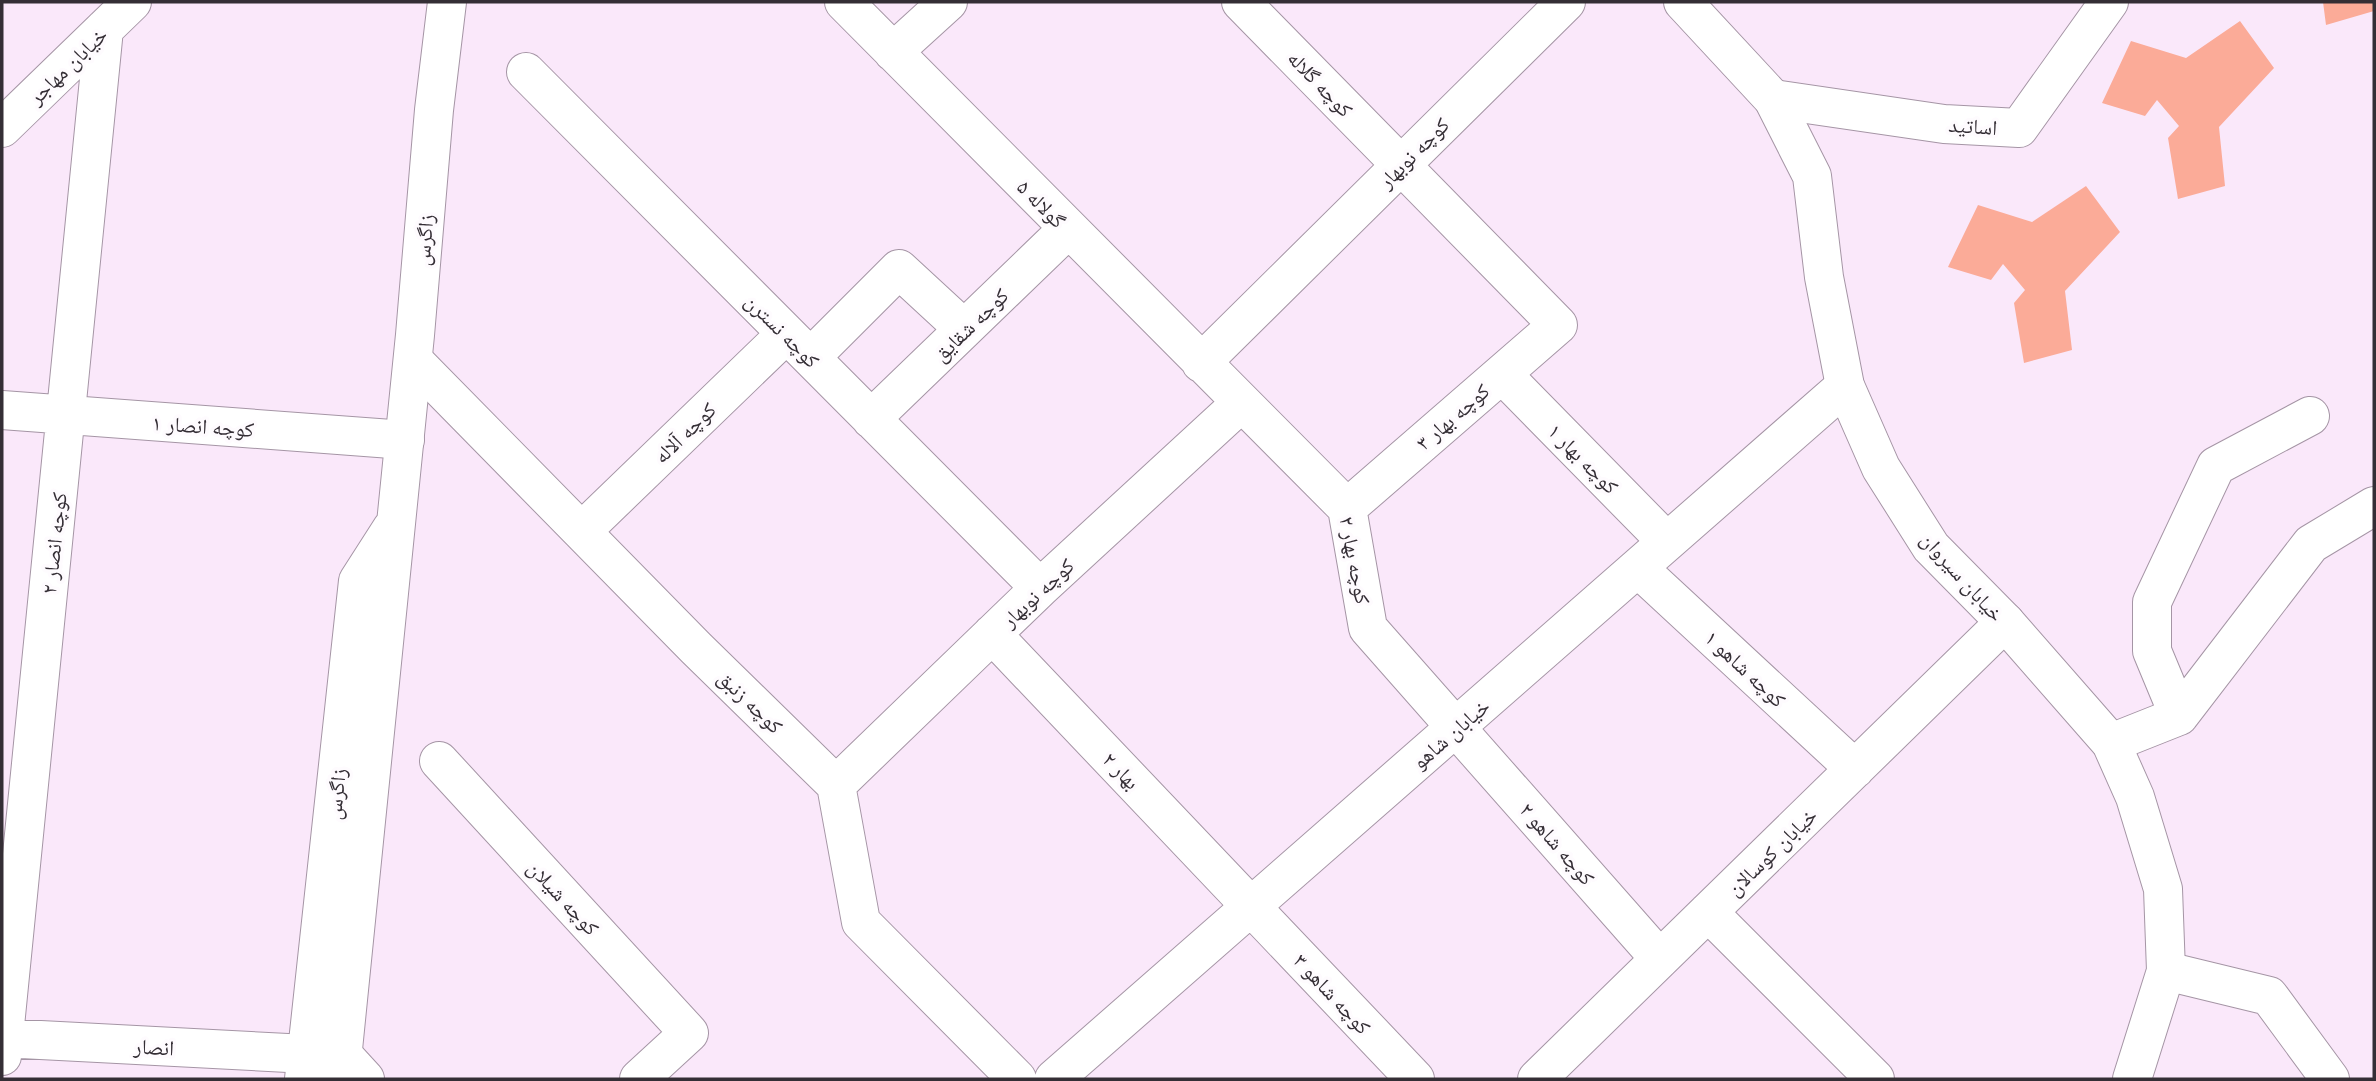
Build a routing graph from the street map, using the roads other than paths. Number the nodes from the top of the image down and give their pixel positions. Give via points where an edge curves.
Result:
1 (132, 2) edge
2 (447, 2) edge
3 (844, 2) edge
4 (948, 2) edge
5 (1241, 2) edge
6 (1566, 2) edge
7 (1683, 2) edge
8 (2109, 2) edge
9 (104, 29) junction
10 (893, 52) junction
11 (526, 72) dead end
12 (1773, 99) junction
13 (2, 128) edge
14 (1401, 165) junction
15 (1068, 229) junction
16 (964, 329) junction
17 (799, 346) junction
18 (413, 360) junction
19 (1201, 363) junction
20 (1502, 374) junction
21 (1845, 386) junction
22 (1241, 403) junction
23 (2, 410) edge
24 (66, 414) junction
25 (2310, 416) dead end
26 (871, 419) junction
27 (405, 440) junction
28 (2374, 506) edge
29 (1347, 508) junction
30 (582, 531) junction
31 (1667, 542) junction
32 (1638, 568) junction
33 (1040, 588) junction
34 (2005, 622) junction
35 (992, 635) junction
36 (2179, 716) junction
37 (1457, 726) junction
38 (2111, 743) junction
39 (439, 761) dead end
40 (1855, 769) junction
41 (836, 785) junction
42 (1251, 906) junction
43 (1708, 912) junction
44 (1660, 959) junction
45 (2166, 971) junction
46 (2, 1044) edge
47 (332, 1069) edge
48 (639, 1079) edge
49 (1017, 1079) edge
50 (1054, 1079) edge
51 (1415, 1079) edge
52 (1537, 1079) edge
53 (1875, 1079) edge
54 (2132, 1079) edge
55 (2330, 1079) edge

1 - 9 street, خیابان مهاجر
2 - 18 street, زاگرس
3 - 10 street, گولاله ۵
4 - 10 street
5 - 14 street, کوچه گلاله
6 - 14 street, کوچه نوبهار
7 - 12 street, خیابان سیروان
8 - 12 street, اساتید via 2019,128 1944,124
9 - 13 street, خیابان مهاجر
9 - 24 street, کوچه انصار ۲
10 - 15 street, گولاله ۵
11 - 17 street, کوچه نسترن
12 - 21 street, خیابان سیروان via 1812,176 1824,277
14 - 19 street, کوچه نوبهار
14 - 20 street, کوچه بهار ۳ via 1558,325
15 - 16 street, کوچه شقایق
15 - 19 street, گولاله ۵
16 - 17 street, کوچه آلاله via 899,269
16 - 26 street, کوچه شقایق
17 - 26 street, کوچه نسترن
17 - 30 street, کوچه آلاله
18 - 27 street, زاگرس
18 - 30 street, کوچه زنبق
19 - 22 street, گولاله ۵
20 - 29 street, کوچه بهار ۳
20 - 31 street, کوچه بهار ۱
21 - 31 street, خیابان شاهو
21 - 34 street, خیابان سیروان via 1881,468 1931,547
22 - 29 street, کوچه بهار ۲
22 - 33 street, کوچه نوبهار
23 - 24 street, کوچه انصار ۱
24 - 27 street, کوچه انصار ۱
24 - 46 street, کوچه انصار ۲
25 - 36 street via 2216,466 2152,602 2152,651
26 - 33 street, کوچه نسترن
27 - 47 street, زاگرس
28 - 36 street via 2311,544
29 - 37 street, کوچه بهار ۲ via 1368,628
30 - 41 street, کوچه زنبق
31 - 32 street, خیابان شاهو
32 - 37 street, خیابان شاهو
32 - 40 street, کوچه شاهو ۱
33 - 35 street, کوچه نوبهار
34 - 38 street, خیابان سیروان
34 - 40 street, خیابان کوسالان
35 - 41 street, کوچه نوبهار
35 - 42 street, بهار ۲
36 - 38 street
37 - 42 street, خیابان شاهو
37 - 44 street, کوچه شاهو ۲
38 - 45 street, خیابان سیروان via 2135,797 2163,888
39 - 48 street, کوچه شیلان via 688,1033
40 - 43 street, خیابان کوسالان
41 - 49 street via 861,922
42 - 50 street, خیابان شاهو
42 - 51 street, کوچه شاهو ۳
43 - 44 street, خیابان کوسالان
43 - 53 street
44 - 52 street, خیابان کوسالان
45 - 54 street, خیابان سیروان
45 - 55 street via 2269,996
46 - 47 street, انصار

